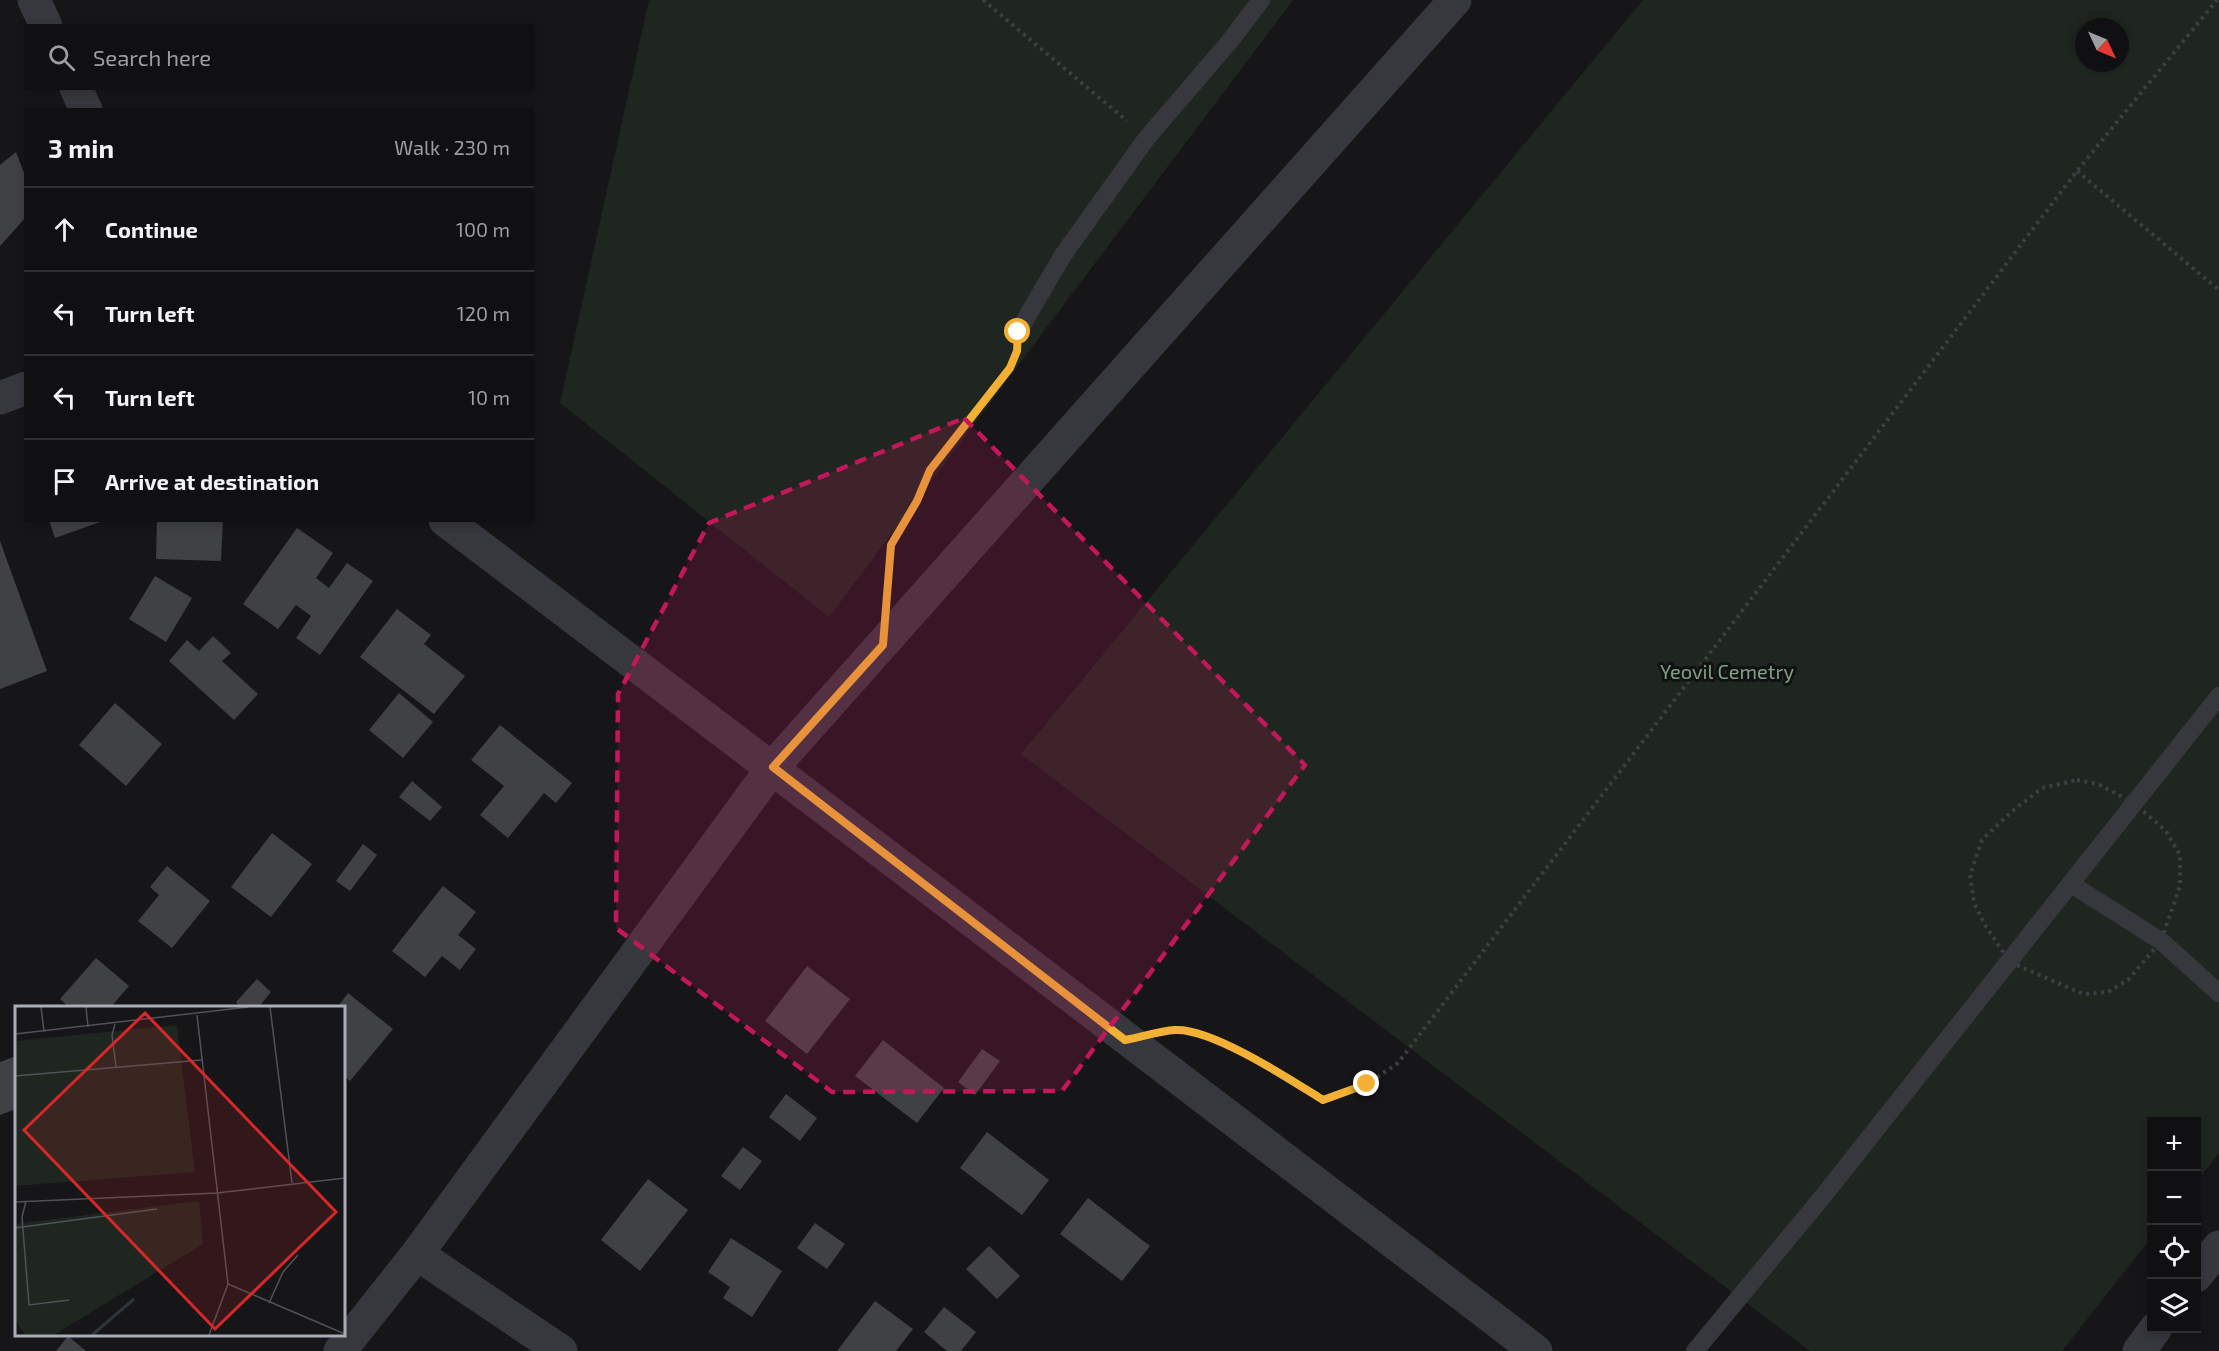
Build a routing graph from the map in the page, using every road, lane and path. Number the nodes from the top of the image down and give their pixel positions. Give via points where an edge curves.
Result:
1 (34, 0) edge
2 (983, 0) edge
3 (1261, 0) edge
4 (1455, 0) edge
5 (2217, 0) edge
6 (45, 24) edge
7 (77, 90) edge
8 (85, 108) edge
9 (1146, 139) junction
10 (2077, 171) junction
11 (2219, 290) edge
12 (1018, 332) joint
13 (24, 389) edge
14 (0, 398) edge
15 (448, 522) edge
16 (888, 589) dead end
17 (2219, 696) edge
18 (773, 767) junction
19 (2134, 803) junction
20 (2071, 884) junction
21 (2010, 962) junction
22 (2219, 993) edge
23 (1125, 1040) junction
24 (2219, 1247) edge
25 (417, 1254) junction
26 (2201, 1270) edge
27 (2153, 1333) edge
28 (340, 1351) edge
29 (561, 1351) edge
30 (1536, 1351) edge
31 (1695, 1351) edge
32 (2139, 1351) edge

1 - 6 street
2 - 9 path
3 - 9 lane
4 - 18 street
5 - 10 path
7 - 8 street
9 - 12 lane via 1063,255
10 - 11 path
10 - 23 path via 1398,1063 1367,1084 1323,1100 1276,1070 1204,1035 1176,1030
12 - 16 path via 1017,351 1010,368 930,470 891,545
13 - 14 street
15 - 18 street
17 - 19 lane
18 - 23 street
18 - 25 street
19 - 20 lane
19 - 21 path via 2098,784 2077,780 2050,786 2011,812 1982,840 1970,875 1974,903
20 - 21 lane
20 - 22 lane via 2161,941
21 - 31 lane
23 - 30 street
24 - 26 street
25 - 28 street
25 - 29 street
27 - 32 street

